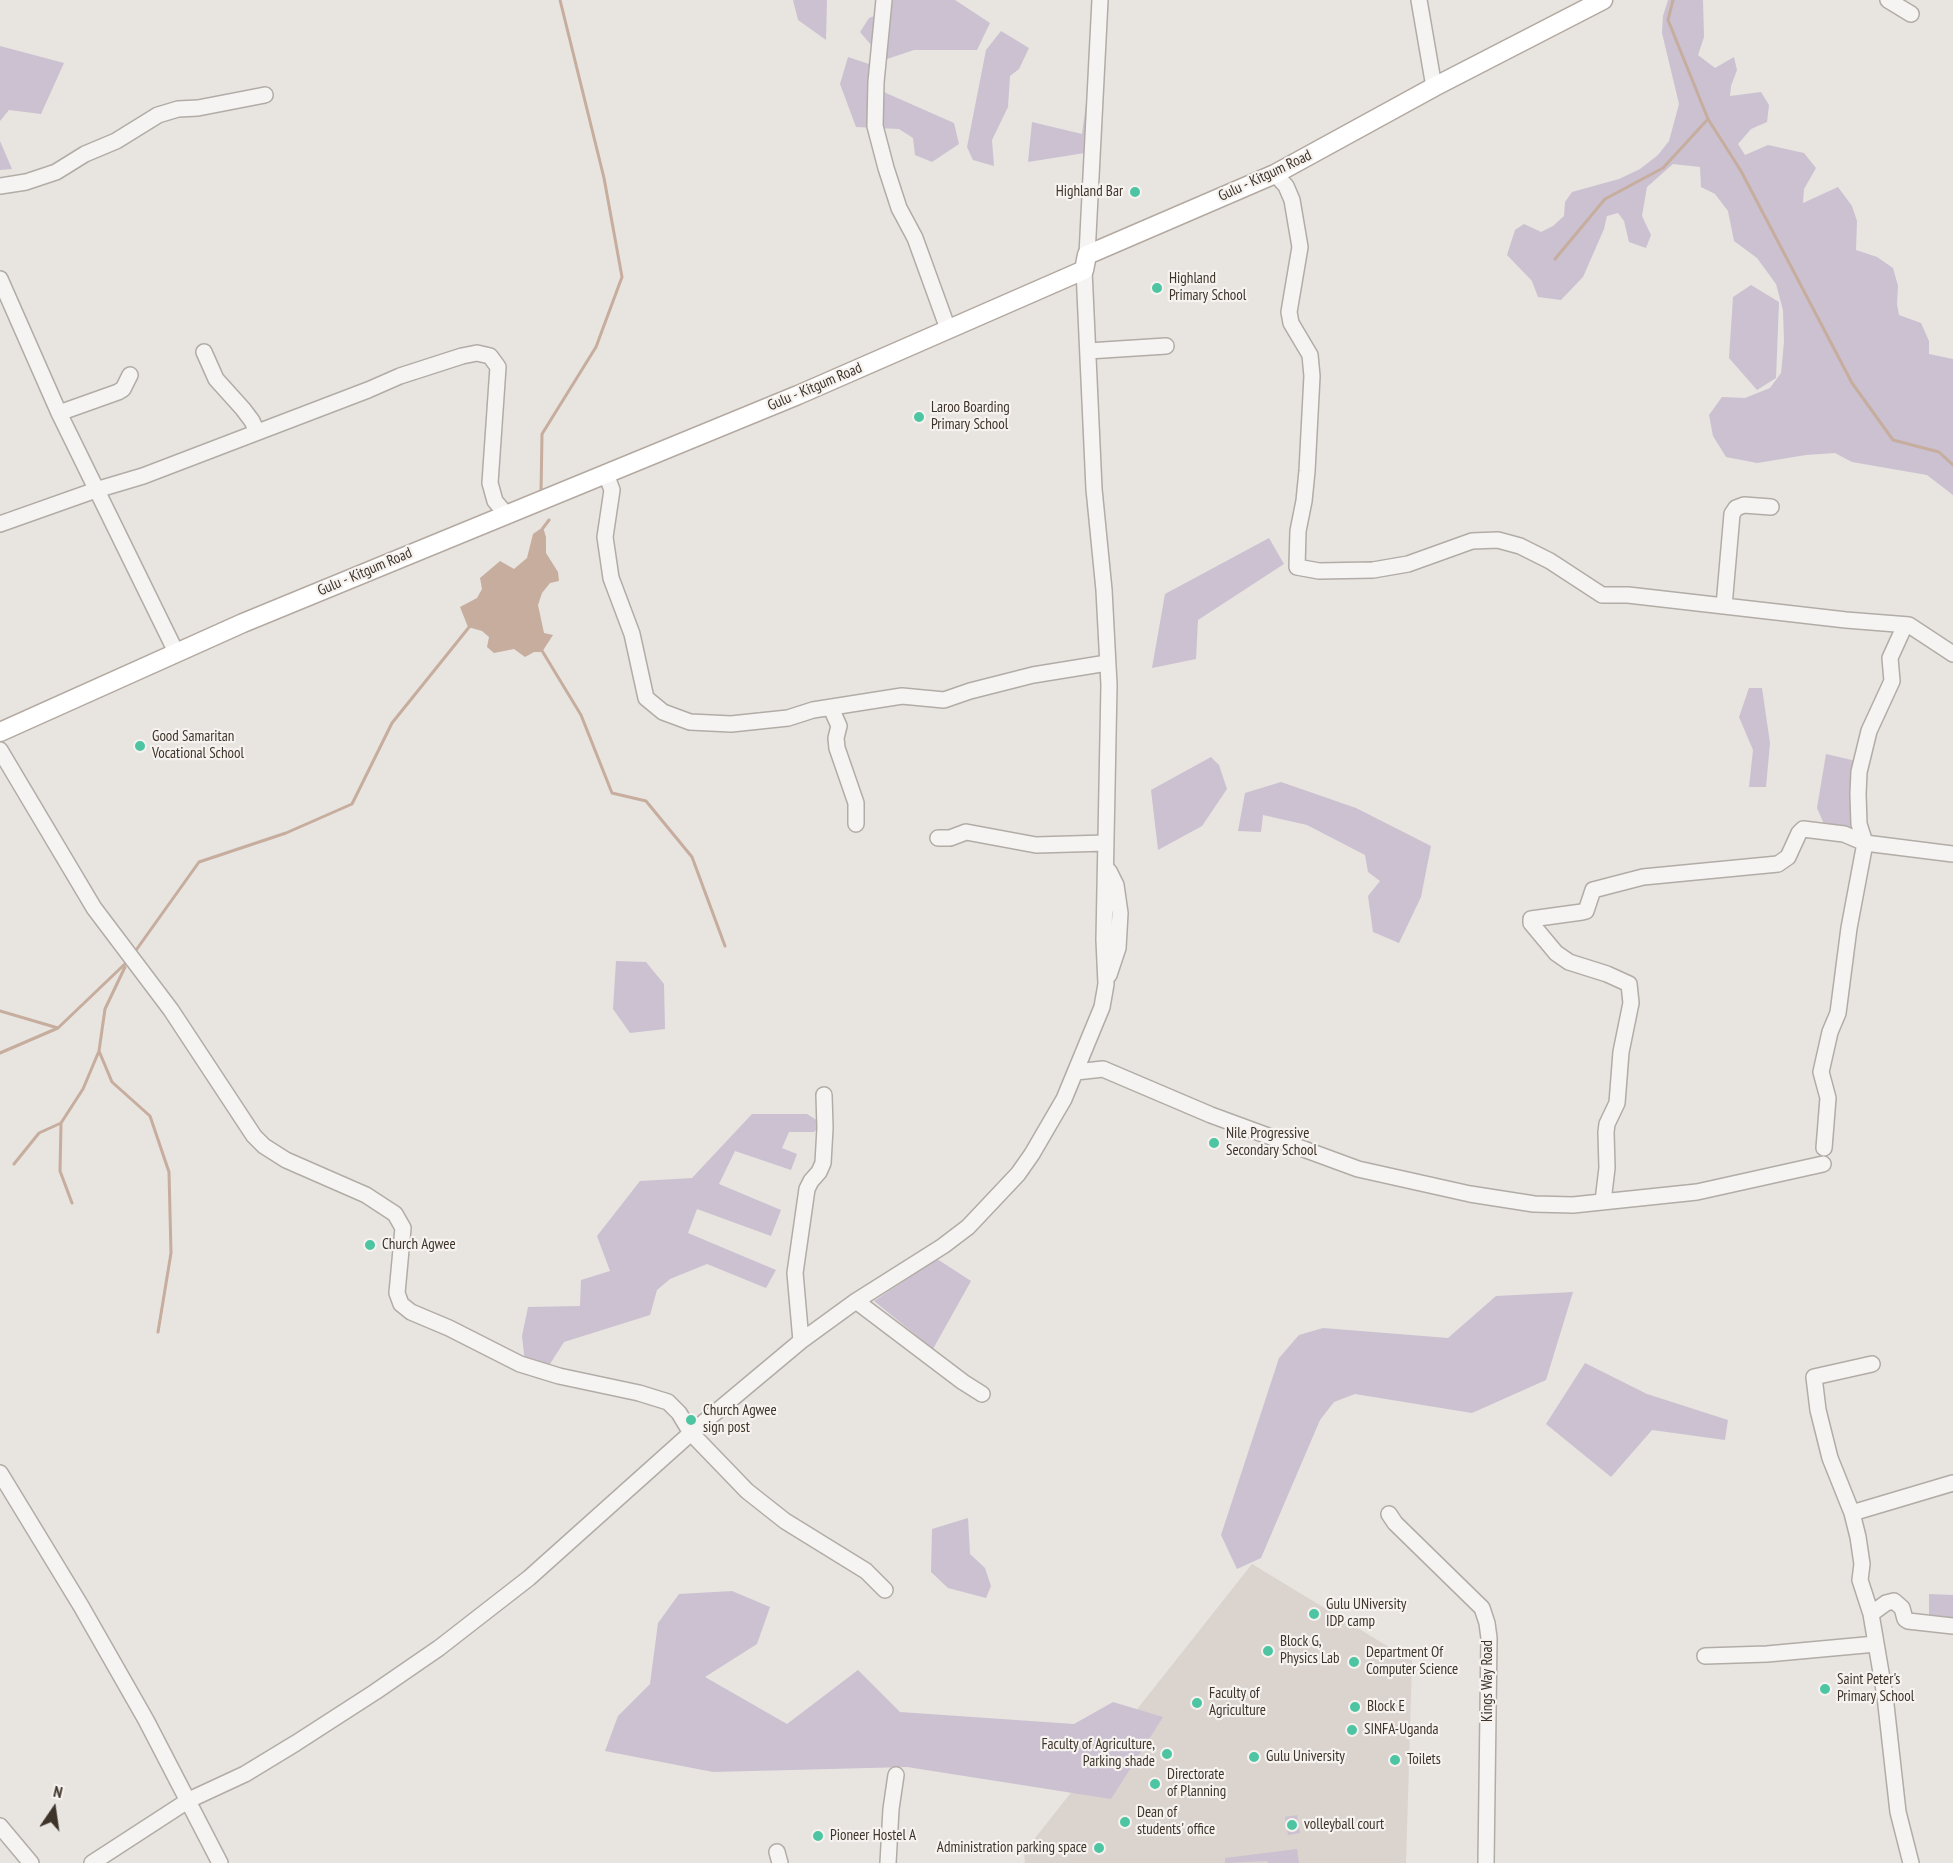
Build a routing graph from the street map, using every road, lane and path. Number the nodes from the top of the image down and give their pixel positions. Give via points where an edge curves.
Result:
1 (884, 0) edge
2 (1100, 0) edge
3 (1419, 0) edge
4 (1603, 0) edge
5 (1888, 0) edge
6 (1911, 14) dead end
7 (1434, 87) junction
8 (265, 95) dead end
9 (1275, 174) junction
10 (0, 186) edge
11 (1085, 262) junction
12 (0, 279) edge
13 (948, 329) junction
14 (1166, 346) dead end
15 (1088, 351) junction
16 (204, 352) dead end
17 (130, 375) dead end
18 (59, 413) junction
19 (256, 432) junction
20 (606, 474) junction
21 (96, 490) junction
22 (1771, 507) dead end
23 (506, 514) junction
24 (0, 524) edge
25 (1724, 606) junction
26 (1905, 625) junction
27 (177, 652) junction
28 (1953, 654) edge
29 (1107, 663) junction
30 (831, 708) junction
31 (0, 732) edge
32 (0, 750) edge
33 (856, 824) dead end
34 (938, 838) dead end
35 (1106, 843) junction
36 (1865, 843) junction
37 (1953, 854) edge
38 (1088, 1044) junction
39 (1103, 1069) junction
40 (1076, 1072) junction
41 (824, 1095) dead end
42 (1824, 1148) dead end
43 (1823, 1164) dead end
44 (1603, 1201) junction
45 (856, 1301) junction
46 (801, 1341) junction
47 (1872, 1364) dead end
48 (982, 1394) dead end
49 (691, 1433) junction
50 (0, 1473) edge
51 (1953, 1483) edge
52 (1852, 1513) junction
53 (1389, 1514) dead end
54 (885, 1590) dead end
55 (1871, 1614) junction
56 (1953, 1626) edge
57 (1876, 1644) junction
58 (1705, 1656) dead end
59 (896, 1775) dead end
60 (189, 1800) junction
61 (0, 1826) edge
62 (1486, 1857) edge
63 (31, 1863) edge
64 (92, 1863) edge
65 (220, 1863) edge
66 (888, 1863) edge
67 (1911, 1863) edge

1 - 13 street via 875,126 898,208 915,238
2 - 11 street
3 - 7 street
4 - 7 main road, Gulu - Kitgum Road
5 - 6 street
7 - 9 main road, Gulu - Kitgum Road
8 - 10 street via 158,115 56,172
9 - 11 main road, Gulu - Kitgum Road
9 - 25 street via 1292,200 1300,247 1289,312 1312,364 1297,567 1319,572 1373,570 1408,564 1472,541 1498,540 1550,561 1602,595
11 - 13 main road, Gulu - Kitgum Road
11 - 15 street
12 - 18 street
13 - 20 main road, Gulu - Kitgum Road
14 - 15 street
15 - 29 street
16 - 19 street via 216,379 243,409
17 - 18 street via 123,389
18 - 21 street
19 - 21 street
19 - 23 street via 425,367 485,354 498,367 490,483 495,501
20 - 23 main road, Gulu - Kitgum Road
20 - 30 street via 612,490 605,537 611,578 632,634 646,698 653,706 690,722 731,724 788,718
21 - 24 street
21 - 27 street
22 - 25 street via 1744,505 1732,514
23 - 27 main road, Gulu - Kitgum Road
25 - 26 street
26 - 28 street
26 - 36 street via 1890,658 1892,681 1869,731 1859,772 1859,824
27 - 31 main road, Gulu - Kitgum Road
29 - 30 street via 1033,675 944,700 902,696
29 - 35 street
30 - 33 street via 838,726 837,748 856,803
32 - 49 street via 94,908 171,1010 254,1136 276,1155 366,1195 395,1214 403,1228 397,1293 401,1304 520,1364 668,1402
34 - 35 street via 966,832 1036,845
35 - 38 street via 1107,868 1119,899 1120,933 1102,1007
36 - 37 street
36 - 42 street via 1838,1013 1821,1072 1828,1098
36 - 44 street via 1844,834 1803,829 1788,857 1778,864 1643,877 1593,890 1586,911 1531,919 1556,953 1569,962 1629,984 1631,1003 1621,1052 1617,1103 1607,1124
38 - 39 street
38 - 40 street
39 - 40 street
39 - 44 street via 1211,1115 1358,1169 1534,1204
40 - 45 street via 1032,1154 968,1227
41 - 46 street via 823,1163 807,1189 795,1274
43 - 44 street via 1697,1192
45 - 46 street
45 - 48 street
46 - 49 street
47 - 52 street via 1814,1377 1820,1418
49 - 54 street via 747,1491 785,1521 866,1572
49 - 60 street via 529,1578 439,1648 245,1774
50 - 60 street via 81,1606
51 - 52 street
52 - 55 street via 1862,1564 1860,1580
53 - 62 street, Kings Way Road via 1477,1602 1487,1623
55 - 56 street via 1894,1601 1908,1621
55 - 57 street
57 - 58 street
57 - 67 street via 1898,1812
59 - 66 street
60 - 64 street
60 - 65 street
61 - 63 street

